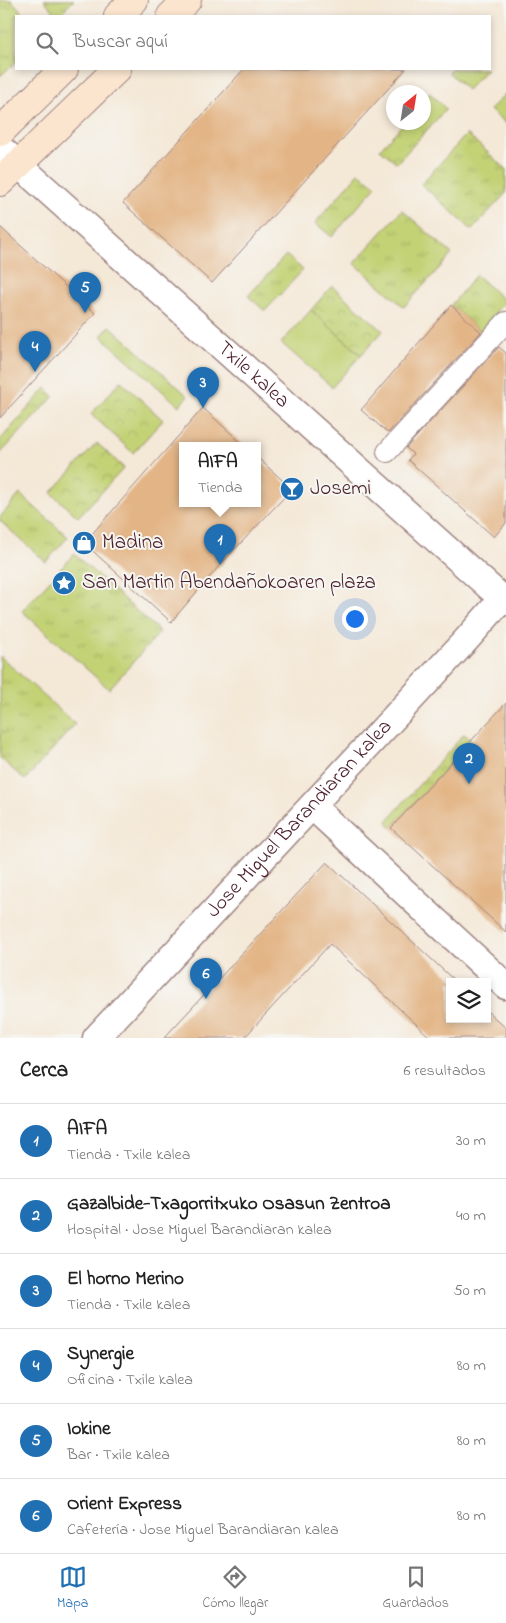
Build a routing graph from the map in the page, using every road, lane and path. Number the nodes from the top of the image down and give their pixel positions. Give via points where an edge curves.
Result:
1 (134, 0) edge
2 (187, 0) edge
3 (119, 15) edge
4 (172, 15) edge
5 (63, 70) edge
6 (116, 70) edge
7 (0, 132) edge
8 (6, 165) edge
9 (506, 322) edge
10 (388, 452) dead end
11 (504, 600) edge
12 (312, 806) junction
13 (506, 986) edge
14 (98, 1036) edge

1 - 3 main road
2 - 4 main road
5 - 7 main road
6 - 8 main road
8 - 11 street, Txile kalea
9 - 10 street
11 - 12 street, Jose Miguel Barandiaran kalea
12 - 13 street
12 - 14 street, Jose Miguel Barandiaran kalea

